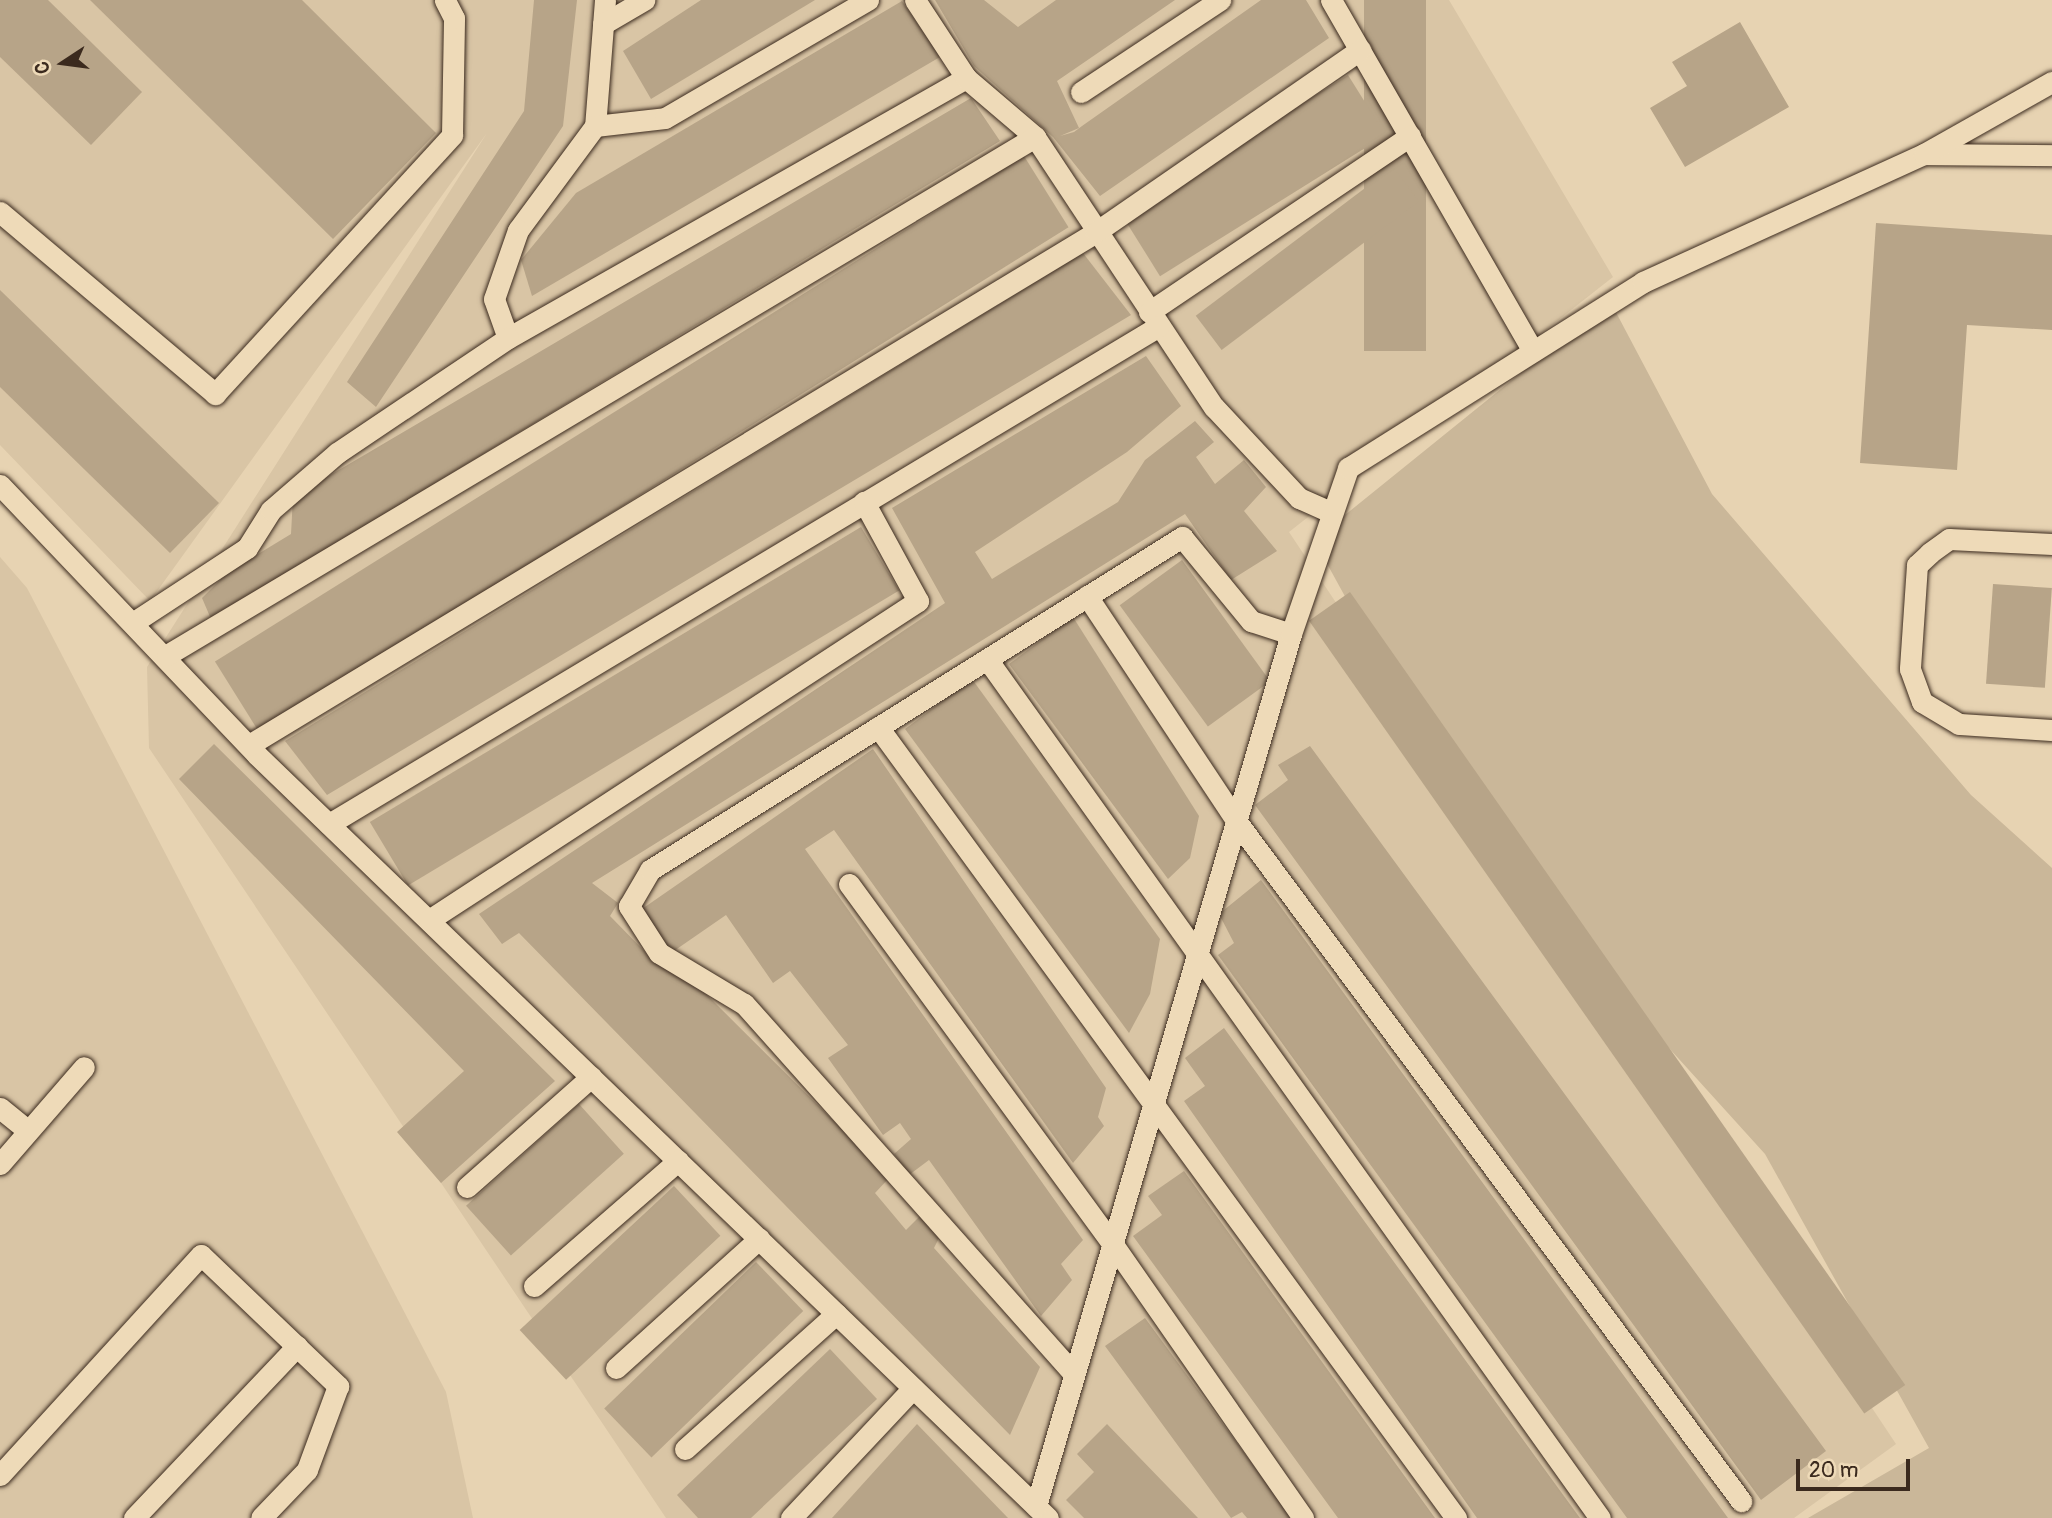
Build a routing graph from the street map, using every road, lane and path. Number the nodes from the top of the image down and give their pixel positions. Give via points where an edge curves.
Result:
1 (445, 0) edge
2 (605, 0) edge
3 (644, 0) edge
4 (868, 0) edge
5 (915, 0) edge
6 (1220, 0) edge
7 (1331, 0) edge
8 (603, 24) junction
9 (1360, 50) junction
10 (966, 78) junction
11 (2052, 82) edge
12 (1081, 92) dead end
13 (595, 126) junction
14 (1410, 136) junction
15 (1035, 137) junction
16 (1924, 154) junction
17 (2052, 155) edge
18 (0, 212) edge
19 (1096, 232) junction
20 (1154, 319) junction
21 (508, 338) junction
22 (1533, 351) junction
23 (0, 485) edge
24 (864, 502) junction
25 (1332, 513) junction
26 (2052, 544) edge
27 (1087, 596) junction
28 (134, 622) junction
29 (1292, 634) junction
30 (167, 655) junction
31 (987, 659) junction
32 (878, 727) junction
33 (2051, 733) edge
34 (249, 745) junction
35 (1237, 822) junction
36 (329, 824) junction
37 (849, 884) dead end
38 (429, 920) junction
39 (1198, 955) junction
40 (84, 1067) dead end
41 (591, 1077) junction
42 (1153, 1105) junction
43 (0, 1108) edge
44 (28, 1131) junction
45 (678, 1161) junction
46 (0, 1164) edge
47 (467, 1187) dead end
48 (759, 1239) junction
49 (1112, 1243) junction
50 (534, 1286) dead end
51 (836, 1314) junction
52 (297, 1346) junction
53 (616, 1368) dead end
54 (1074, 1374) junction
55 (914, 1388) junction
56 (685, 1449) dead end
57 (0, 1475) edge
58 (1741, 1501) dead end
59 (1042, 1512) edge
60 (134, 1518) edge
61 (261, 1518) edge
62 (791, 1518) edge
63 (1303, 1518) edge
64 (1456, 1518) edge
65 (1600, 1518) edge

1 - 18 lane via 454,18 452,135 215,394
2 - 8 lane
3 - 8 lane
4 - 13 lane via 665,118
5 - 10 lane
6 - 12 lane
7 - 9 lane
8 - 13 lane
9 - 14 lane
9 - 19 lane
10 - 15 lane
10 - 21 lane
11 - 16 lane
13 - 21 lane via 518,230 494,299
14 - 20 lane
14 - 22 lane
15 - 19 lane
15 - 30 lane
16 - 17 lane
16 - 22 lane via 1643,282
19 - 20 lane
19 - 34 lane
20 - 24 lane
20 - 25 lane via 1214,407 1299,498
21 - 28 lane via 337,453 271,510 247,548
22 - 25 lane via 1348,468
23 - 28 lane
24 - 36 lane
24 - 38 lane via 918,601
25 - 29 lane
26 - 33 lane via 1949,539 1917,565 1910,670 1923,702 1959,724
27 - 29 lane via 1182,537 1251,621
27 - 31 lane
27 - 35 lane
28 - 30 lane
29 - 35 lane
30 - 34 lane
31 - 32 lane
31 - 39 lane
32 - 42 lane
32 - 54 lane via 650,870 629,906 659,953 744,1004
34 - 36 lane
35 - 39 lane
35 - 58 lane
36 - 38 lane
37 - 49 lane
38 - 41 lane
39 - 42 lane
39 - 65 lane
40 - 44 lane
41 - 45 lane
41 - 47 lane
42 - 49 lane
42 - 64 lane
43 - 44 lane
44 - 46 lane
45 - 48 lane
45 - 50 lane
48 - 51 lane
48 - 53 lane
49 - 54 lane
49 - 63 lane
51 - 55 lane
51 - 56 lane
52 - 57 lane via 201,1255
52 - 60 lane
52 - 61 lane via 338,1386 307,1470
54 - 59 lane
55 - 59 lane
55 - 62 lane

